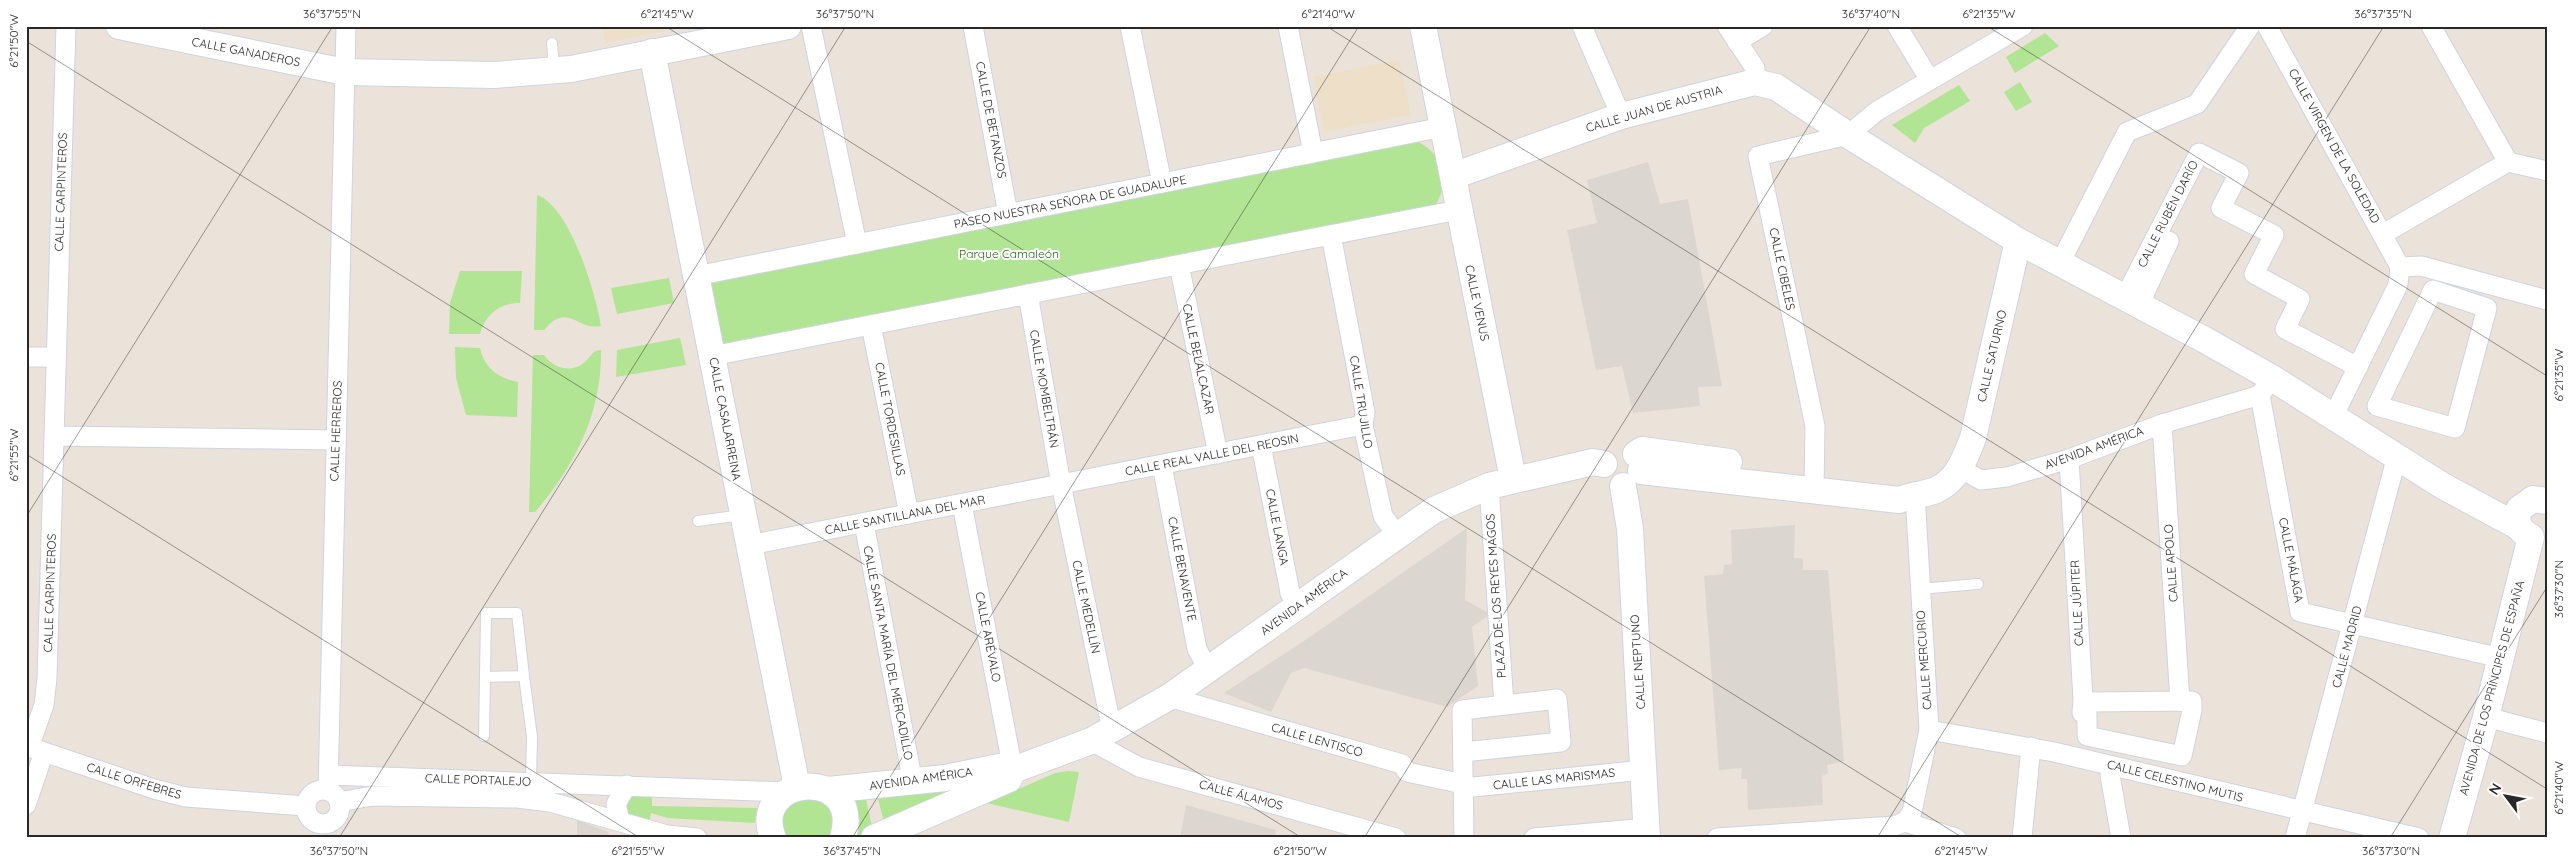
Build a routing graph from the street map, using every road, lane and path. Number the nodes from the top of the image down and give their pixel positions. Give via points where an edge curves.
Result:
1 (66, 26) edge
2 (119, 26) edge
3 (346, 26) edge
4 (788, 26) edge
5 (811, 26) edge
6 (973, 26) edge
7 (1130, 26) edge
8 (1288, 26) edge
9 (1423, 26) edge
10 (1582, 26) edge
11 (1727, 26) edge
12 (1763, 26) edge
13 (2024, 26) edge
14 (2250, 26) edge
15 (2267, 26) edge
16 (2431, 26) edge
17 (1900, 27) edge
18 (1738, 42) junction
19 (552, 43) dead end
20 (652, 52) junction
21 (554, 70) junction
22 (345, 72) junction
23 (1930, 80) junction
24 (1755, 82) junction
25 (1621, 116) junction
26 (1443, 128) junction
27 (1848, 135) junction
28 (1314, 153) junction
29 (2508, 162) junction
30 (2547, 171) edge
31 (1453, 176) junction
32 (1162, 183) junction
33 (2193, 194) dead end
34 (1458, 210) junction
35 (1008, 214) junction
36 (2383, 234) junction
37 (1330, 235) junction
38 (2018, 241) junction
39 (857, 244) junction
40 (2060, 263) junction
41 (1179, 265) junction
42 (2400, 267) junction
43 (696, 276) junction
44 (1028, 294) junction
45 (2547, 300) edge
46 (2132, 301) junction
47 (871, 325) junction
48 (712, 356) junction
49 (26, 357) edge
50 (56, 357) junction
51 (2358, 367) junction
52 (2266, 386) junction
53 (2377, 406) joint
54 (2333, 417) junction
55 (2162, 424) junction
56 (1363, 425) junction
57 (54, 436) junction
58 (335, 440) junction
59 (1261, 445) junction
60 (1218, 454) junction
61 (2397, 456) junction
62 (2069, 459) junction
63 (1162, 465) junction
64 (1961, 469) junction
65 (1633, 470) junction
66 (1513, 479) junction
67 (1815, 481) junction
68 (1061, 484) junction
69 (1489, 486) junction
70 (1915, 494) junction
71 (962, 504) junction
72 (909, 514) junction
73 (743, 515) junction
74 (2538, 520) edge
75 (698, 521) dead end
76 (864, 523) junction
77 (1397, 535) junction
78 (749, 545) junction
79 (1978, 584) dead end
80 (1919, 589) junction
81 (1298, 606) junction
82 (2354, 624) junction
83 (2501, 658) junction
84 (1209, 671) junction
85 (524, 676) junction
86 (485, 677) junction
87 (1169, 697) junction
88 (2180, 702) junction
89 (1504, 705) junction
90 (2486, 717) junction
91 (1930, 730) junction
92 (2547, 733) edge
93 (484, 736) dead end
94 (1101, 736) junction
95 (2078, 746) dead end
96 (2031, 747) junction
97 (33, 749) edge
98 (1462, 752) junction
99 (2112, 766) junction
100 (1014, 770) junction
101 (1644, 770) junction
102 (531, 782) junction
103 (913, 782) junction
104 (628, 785) junction
105 (1463, 786) junction
106 (332, 789) junction
107 (791, 789) junction
108 (828, 790) junction
109 (26, 805) edge
110 (305, 806) junction
111 (2302, 812) junction
112 (620, 821) junction
113 (1905, 822) junction
114 (329, 831) edge
115 (1647, 833) edge
116 (667, 836) edge
117 (697, 838) edge
118 (773, 838) edge
119 (843, 838) edge
120 (874, 838) edge
121 (1396, 838) edge
122 (1464, 838) edge
123 (1534, 838) edge
124 (1717, 838) edge
125 (1956, 838) edge
126 (2022, 838) edge
127 (2121, 838) edge
128 (2296, 838) edge
129 (2419, 838) edge
130 (2452, 838) edge

1 - 50 street, CALLE CARPINTEROS
2 - 22 street, CALLE GANADEROS
3 - 22 street, CALLE HERREROS
4 - 20 street, CALLE GANADEROS
5 - 39 street
6 - 35 street, CALLE DE BETANZOS
7 - 32 street
8 - 28 street
9 - 26 street, CALLE VENUS
10 - 25 street
11 - 18 street
12 - 18 street
13 - 23 street
14 - 40 street via 2197,104 2127,132
15 - 36 street, CALLE VIRGEN DE LA SOLEDAD
16 - 29 street
17 - 23 street
18 - 24 street via 1756,68
19 - 21 lane
20 - 21 street, CALLE GANADEROS
20 - 43 street, CALLE CASALARREINA
21 - 22 street, CALLE GANADEROS via 494,74
22 - 58 street, CALLE HERREROS
23 - 27 street via 1877,111
24 - 25 street, CALLE JUAN DE AUSTRIA
24 - 27 street via 1776,87
25 - 31 street, CALLE JUAN DE AUSTRIA
26 - 28 street, PASEO NUESTRA SEÑORA DE GUADALUPE
26 - 31 street, CALLE VENUS
27 - 38 street
27 - 67 street, CALLE CIBELES via 1758,156 1815,426
28 - 32 street, PASEO NUESTRA SEÑORA DE GUADALUPE
29 - 30 street
29 - 36 street
31 - 34 street, CALLE VENUS
32 - 35 street, PASEO NUESTRA SEÑORA DE GUADALUPE
33 - 46 street, CALLE RUBÉN DARÍO via 2150,286
34 - 37 street
34 - 66 street, CALLE VENUS
35 - 39 street, PASEO NUESTRA SEÑORA DE GUADALUPE
36 - 42 street, CALLE VIRGEN DE LA SOLEDAD
37 - 41 street
37 - 56 street, CALLE TRUJILLO via 1365,412
38 - 40 street
38 - 64 street, CALLE SATURNO via 1974,438
39 - 43 street, PASEO NUESTRA SEÑORA DE GUADALUPE
40 - 46 street
41 - 44 street
41 - 60 street, CALLE BELALCAZAR
42 - 45 street via 2421,266
42 - 51 street via 2398,285
43 - 48 street, CALLE CASALARREINA
44 - 47 street
44 - 68 street, CALLE MOMBELTRÁN
46 - 51 street, CALLE RUBÉN DARÍO via 2199,153 2239,173 2221,208 2274,235 2254,274 2300,299 2285,330
46 - 52 street
47 - 48 street
47 - 72 street, CALLE TORDESILLAS
48 - 73 street, CALLE CASALARREINA
49 - 50 street
50 - 57 street, CALLE CARPINTEROS
51 - 54 street
52 - 54 street
52 - 55 street, AVENIDA AMÉRICA
52 - 82 street, CALLE MÁLAGA via 2300,612
53 - 53 street via 2455,428 2488,308 2433,290
54 - 61 street
55 - 62 street, AVENIDA AMÉRICA
55 - 88 street, CALLE APOLO
56 - 59 street, CALLE REAL VALLE DEL REOSIN
56 - 77 street, CALLE TRUJILLO via 1383,516
57 - 58 street
57 - 97 street, CALLE CARPINTEROS via 47,678
58 - 106 street, CALLE HERREROS
59 - 60 street, CALLE REAL VALLE DEL REOSIN
59 - 81 street, CALLE LANGA via 1289,588
60 - 63 street, CALLE REAL VALLE DEL REOSIN
61 - 74 street via 2474,503
61 - 82 street, CALLE MADRID
62 - 64 street, AVENIDA AMÉRICA via 2007,477 1981,480
62 - 95 street, CALLE JÚPITER via 2083,699
63 - 68 street, CALLE REAL VALLE DEL REOSIN
63 - 84 street, CALLE BENAVENTE via 1197,649
64 - 70 street via 1936,490
65 - 66 street, AVENIDA AMÉRICA via 1620,449 1610,454 1604,464 1594,462
65 - 67 street via 1642,450
65 - 101 street, CALLE NEPTUNO via 1630,539
66 - 69 street, AVENIDA AMÉRICA
67 - 70 street via 1901,485
68 - 71 street, CALLE SANTILLANA DEL MAR
68 - 94 street, CALLE MEDELLÍN
69 - 77 street, AVENIDA AMÉRICA via 1434,510
69 - 89 street, PLAZA DE LOS REYES MAGOS
70 - 80 street, CALLE MERCURIO
71 - 72 street, CALLE SANTILLANA DEL MAR
71 - 100 street, CALLE ARÉVALO
72 - 76 street, CALLE SANTILLANA DEL MAR
73 - 75 lane
73 - 78 street, CALLE CASALARREINA
74 - 83 street, AVENIDA DE LOS PRÍNCIPES DE ESPAÑA
76 - 78 street, CALLE SANTILLANA DEL MAR
76 - 103 street, CALLE SANTA MARÍA DEL MERCADILLO
77 - 81 street, AVENIDA AMÉRICA
78 - 107 street, CALLE CASALARREINA
79 - 80 lane
80 - 91 street, CALLE MERCURIO
81 - 84 street, AVENIDA AMÉRICA
82 - 83 street, CALLE MÁLAGA
82 - 111 street, CALLE MADRID
83 - 90 street, AVENIDA DE LOS PRÍNCIPES DE ESPAÑA
84 - 87 street, AVENIDA AMÉRICA
85 - 86 lane
85 - 86 lane via 518,613 486,613
85 - 102 lane via 532,737
86 - 93 lane
87 - 94 street, AVENIDA AMÉRICA
87 - 105 street, CALLE LENTISCO via 1402,764 1407,772
88 - 88 street via 2086,702 2087,736 2182,756 2192,701
89 - 98 street via 1462,710
89 - 98 street via 1557,699 1561,742
90 - 92 street
90 - 130 street, AVENIDA DE LOS PRÍNCIPES DE ESPAÑA
91 - 96 street, CALLE CELESTINO MUTIS
91 - 113 street, CALLE MERCURIO via 1912,812
94 - 100 street, AVENIDA AMÉRICA
94 - 121 street, CALLE ÁLAMOS via 1140,767
96 - 99 street, CALLE CELESTINO MUTIS
96 - 126 street
97 - 109 street, CALLE CARPINTEROS
97 - 110 street, CALLE ORFEBRES via 186,797
98 - 105 street
99 - 111 street, CALLE CELESTINO MUTIS
99 - 127 street via 2110,774
100 - 103 street, AVENIDA AMÉRICA via 1004,766
100 - 120 street, AVENIDA AMÉRICA via 1009,779
101 - 105 street, CALLE LAS MARISMAS
101 - 115 street, CALLE NEPTUNO
102 - 104 street, CALLE PORTALEJO
102 - 106 street, CALLE PORTALEJO
103 - 108 street, AVENIDA AMÉRICA
104 - 107 street, CALLE PORTALEJO
104 - 112 street via 616,804
105 - 122 street
106 - 110 street via 313,792
106 - 112 street, CALLE PORTALEJO via 372,796 517,798 550,802
106 - 114 street via 337,817
107 - 108 street, AVENIDA AMÉRICA via 818,786
107 - 118 street via 777,801 772,812
108 - 119 street via 843,807 846,817
110 - 114 street via 308,817
111 - 128 street, CALLE MADRID
111 - 129 street, CALLE CELESTINO MUTIS
112 - 116 street, CALLE PORTALEJO
113 - 124 street via 1894,826
113 - 125 street
115 - 123 street
116 - 117 street, CALLE PORTALEJO

